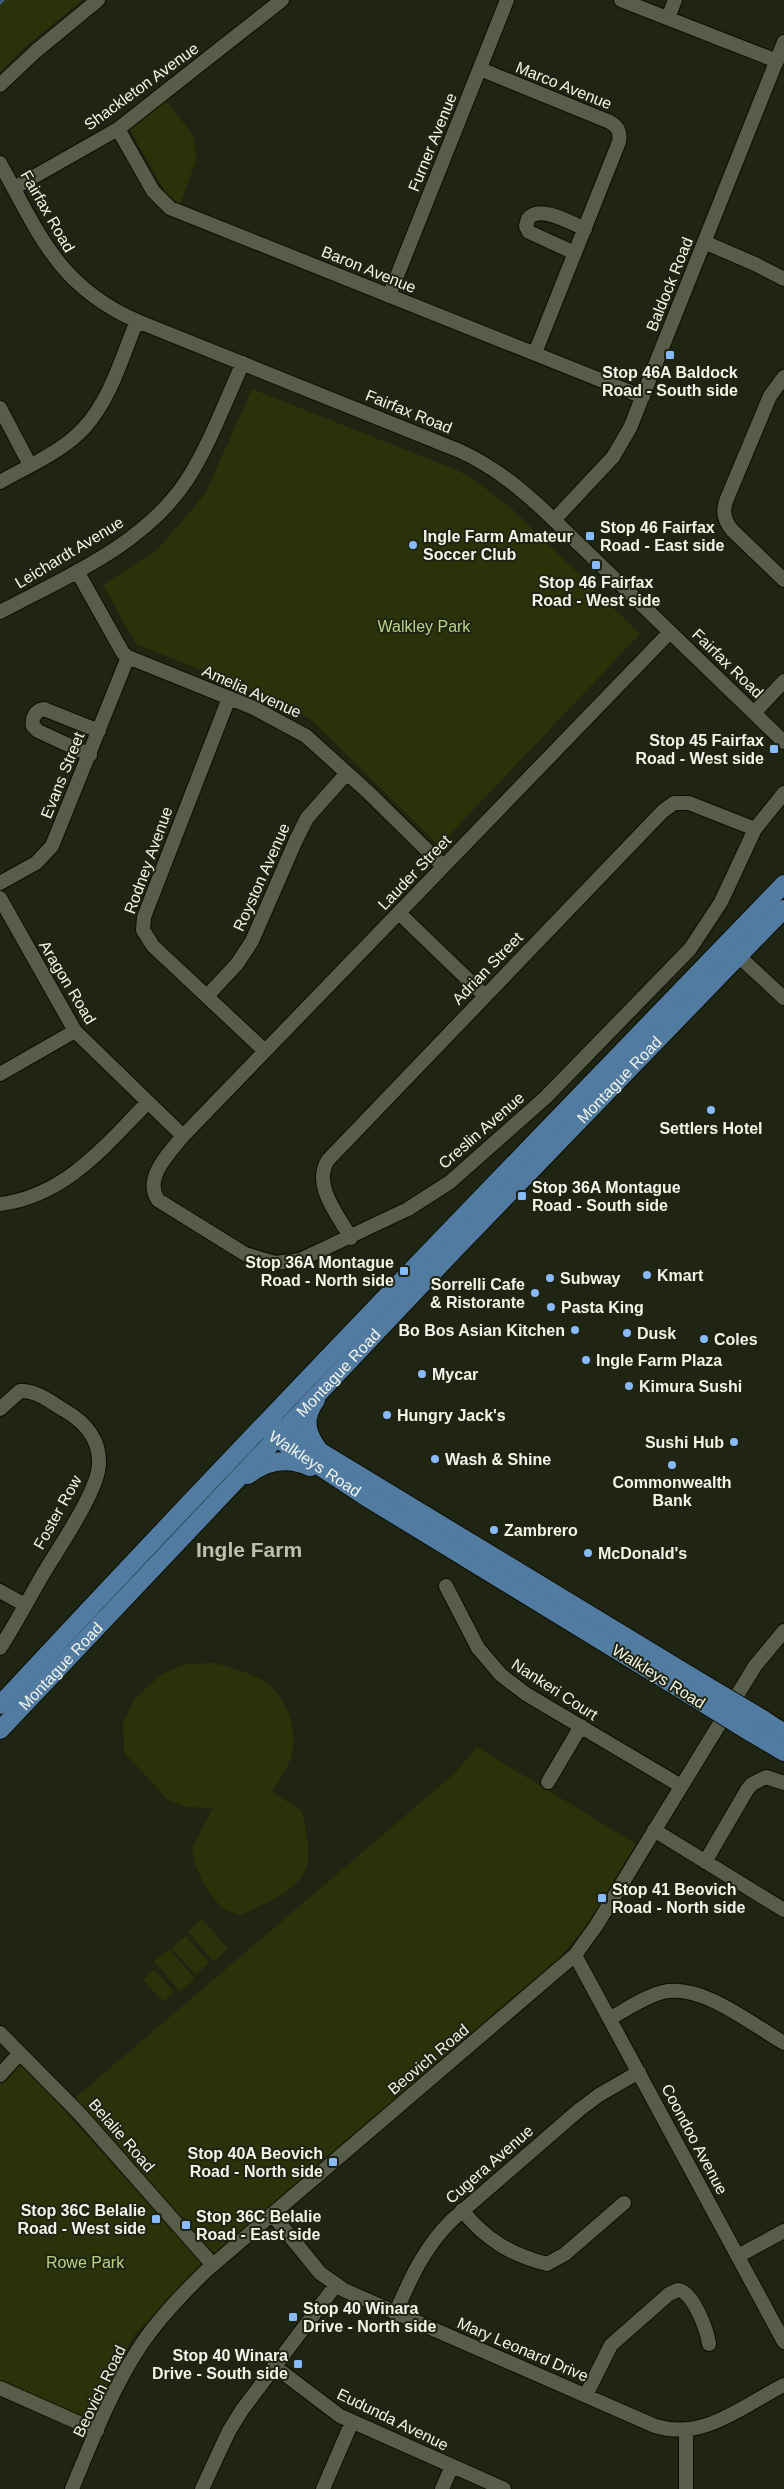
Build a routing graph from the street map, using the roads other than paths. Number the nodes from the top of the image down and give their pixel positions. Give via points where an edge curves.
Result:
1 (98, 0) edge
2 (282, 0) edge
3 (507, 0) edge
4 (621, 0) edge
5 (675, 0) edge
6 (668, 18) junction
7 (784, 42) edge
8 (776, 61) junction
9 (480, 69) junction
10 (0, 85) edge
11 (118, 129) junction
12 (0, 163) edge
13 (14, 188) junction
14 (585, 229) junction
15 (704, 242) junction
16 (575, 253) junction
17 (784, 279) edge
18 (389, 296) junction
19 (137, 321) junction
20 (535, 353) junction
21 (243, 363) junction
22 (784, 377) edge
23 (643, 397) junction
24 (0, 408) edge
25 (30, 465) junction
26 (0, 482) edge
27 (554, 520) junction
28 (77, 571) junction
29 (784, 580) edge
30 (0, 612) edge
31 (670, 632) junction
32 (128, 657) junction
33 (784, 681) edge
34 (229, 698) junction
35 (754, 713) junction
36 (99, 731) junction
37 (784, 742) edge
38 (90, 755) junction
39 (348, 773) junction
40 (784, 793) edge
41 (755, 829) junction
42 (443, 866) junction
43 (0, 883) edge
44 (784, 884) edge
45 (0, 898) edge
46 (784, 909) edge
47 (399, 913) junction
48 (732, 950) junction
49 (484, 995) junction
50 (207, 996) junction
51 (784, 998) edge
52 (75, 1032) junction
53 (265, 1051) junction
54 (0, 1074) edge
55 (148, 1102) junction
56 (183, 1136) junction
57 (0, 1204) edge
58 (350, 1238) junction
59 (330, 1379) junction
60 (0, 1409) edge
61 (264, 1423) junction
62 (279, 1433) junction
63 (319, 1450) junction
64 (336, 1478) junction
65 (226, 1489) junction
66 (446, 1586) dead end
67 (0, 1591) edge
68 (25, 1605) junction
69 (784, 1631) edge
70 (0, 1648) edge
71 (699, 1691) junction
72 (0, 1705) edge
73 (756, 1725) junction
74 (580, 1726) junction
75 (0, 1730) edge
76 (784, 1732) edge
77 (784, 1752) edge
78 (548, 1782) dead end
79 (784, 1782) edge
80 (681, 1786) junction
81 (654, 1830) junction
82 (704, 1862) junction
83 (784, 1910) edge
84 (575, 1954) junction
85 (611, 2018) junction
86 (0, 2033) edge
87 (784, 2044) edge
88 (20, 2053) junction
89 (639, 2072) junction
90 (0, 2075) edge
91 (624, 2203) dead end
92 (462, 2210) junction
93 (272, 2214) junction
94 (784, 2231) edge
95 (738, 2256) junction
96 (212, 2265) junction
97 (335, 2286) junction
98 (395, 2314) junction
99 (784, 2342) edge
100 (709, 2344) dead end
101 (274, 2366) junction
102 (784, 2385) edge
103 (0, 2388) edge
104 (586, 2395) junction
105 (352, 2422) junction
106 (97, 2431) junction
107 (686, 2431) junction
108 (452, 2466) junction
109 (72, 2489) edge
110 (202, 2489) edge
111 (323, 2489) edge
112 (442, 2489) edge
113 (504, 2489) edge
114 (686, 2489) edge

1 - 10 street
2 - 11 street, Shackleton Avenue
3 - 9 street, Furner Avenue
4 - 6 street
5 - 6 street
6 - 8 street
7 - 8 street, Baldock Road
8 - 15 street, Baldock Road
9 - 14 street, Marco Avenue via 617,127 620,142
9 - 18 street, Furner Avenue
11 - 13 street, Shackleton Avenue
11 - 18 street, Baron Avenue via 153,191 170,208
12 - 13 street, Fairfax Road
13 - 19 street, Fairfax Road via 44,243 68,275 101,302
14 - 16 street, Marco Avenue
14 - 16 street via 545,213 536,213 528,219 526,226 530,232
15 - 17 street
15 - 23 street, Baldock Road
16 - 20 street, Marco Avenue
18 - 20 street, Baron Avenue
19 - 21 street, Fairfax Road
19 - 25 street via 106,394 90,420 65,444
20 - 23 street, Baron Avenue
21 - 27 street, Fairfax Road via 474,457 511,480
21 - 28 street, Leichardt Avenue via 203,452 175,495 129,540
22 - 29 street via 770,396 726,501 724,513 732,531
23 - 27 street, Baldock Road via 614,457
24 - 25 street
25 - 26 street
27 - 31 street, Fairfax Road
28 - 30 street, Leichardt Avenue
28 - 32 street via 120,649
31 - 35 street, Fairfax Road
31 - 42 street, Lauder Street
32 - 34 street, Amelia Avenue
32 - 36 street, Evans Street
33 - 35 street
34 - 39 street, Amelia Avenue via 294,728
34 - 50 street, Rodney Avenue via 143,924 148,941
35 - 37 street, Fairfax Road
36 - 38 street, Evans Street
36 - 38 street via 44,708 33,719 33,726 38,731
38 - 43 street, Evans Street via 50,850 36,863
39 - 42 street, Amelia Avenue
39 - 50 street, Royston Avenue via 307,818 252,942 237,964
40 - 41 street, Creslin Avenue
41 - 49 street, Adrian Street via 689,803 669,806
41 - 58 street, Creslin Avenue via 722,902 690,949 546,1097 450,1182 408,1209
42 - 47 street, Lauder Street
44 - 48 main road, Montague Road
45 - 52 street, Aragon Road
46 - 48 main road, Montague Road
47 - 49 street
47 - 53 street, Lauder Street
48 - 51 street
48 - 59 main road, Montague Road
48 - 61 main road, Montague Road
49 - 58 street, Adrian Street via 325,1164 322,1175 324,1188
50 - 53 street, Rodney Avenue
52 - 54 street
52 - 55 street, Aragon Road
53 - 56 street, Lauder Street
55 - 56 street, Aragon Road
55 - 57 street via 71,1177 39,1195
56 - 58 street, Creslin Avenue via 160,1168 154,1180 154,1192 161,1203 217,1238 254,1258 281,1263 300,1260
59 - 62 main road, Montague Road
59 - 63 main road via 307,1416 308,1434
60 - 68 street, Foster Row via 20,1391 34,1393 82,1422 94,1438 98,1454 98,1472 89,1492
61 - 62 main road, Walkleys Road
61 - 72 main road, Montague Road
62 - 63 main road, Walkleys Road
62 - 64 main road, Walkleys Road
62 - 65 main road, Montague Road
63 - 71 main road, Walkleys Road
64 - 65 main road via 300,1463 278,1461 255,1469
64 - 71 main road, Walkleys Road
65 - 75 main road, Montague Road
66 - 74 street, Nankeri Court via 478,1648 497,1671 526,1694
67 - 68 street
68 - 70 street, Foster Row
69 - 80 street, Beovich Road via 755,1666
71 - 73 main road, Walkleys Road, bridge
73 - 76 main road, Walkleys Road
73 - 77 main road, Walkleys Road
74 - 78 street
74 - 80 street, Nankeri Court
79 - 82 street via 766,1777 752,1784
80 - 81 street, Beovich Road
81 - 82 street
81 - 84 street, Beovich Road via 596,1926
82 - 83 street
84 - 85 street, Coondoo Avenue
84 - 93 street, Beovich Road
85 - 87 street via 654,1995 686,1991 710,1999
85 - 89 street, Coondoo Avenue
86 - 88 street, Belalie Road
88 - 90 street
88 - 96 street, Belalie Road via 80,2114
89 - 92 street, Cugera Avenue via 579,2110
89 - 95 street, Coondoo Avenue
91 - 92 street via 565,2254 547,2264 493,2242
92 - 98 street, Cugera Avenue via 427,2248
93 - 96 street, Beovich Road
93 - 97 street, Mary Leonard Drive via 320,2273
94 - 95 street
95 - 99 street, Coondoo Avenue
96 - 106 street, Beovich Road via 179,2298 140,2347
97 - 98 street, Mary Leonard Drive
97 - 101 street
98 - 104 street, Mary Leonard Drive
100 - 104 street via 704,2324 688,2294 678,2290 669,2294 611,2345
101 - 105 street, Eudunda Avenue via 314,2398
101 - 110 street via 234,2422
102 - 107 street, Mary Leonard Drive via 714,2424
103 - 106 street
104 - 107 street, Mary Leonard Drive via 655,2426
105 - 108 street, Eudunda Avenue
105 - 111 street
106 - 109 street, Beovich Road
107 - 114 street
108 - 112 street
108 - 113 street, Eudunda Avenue

